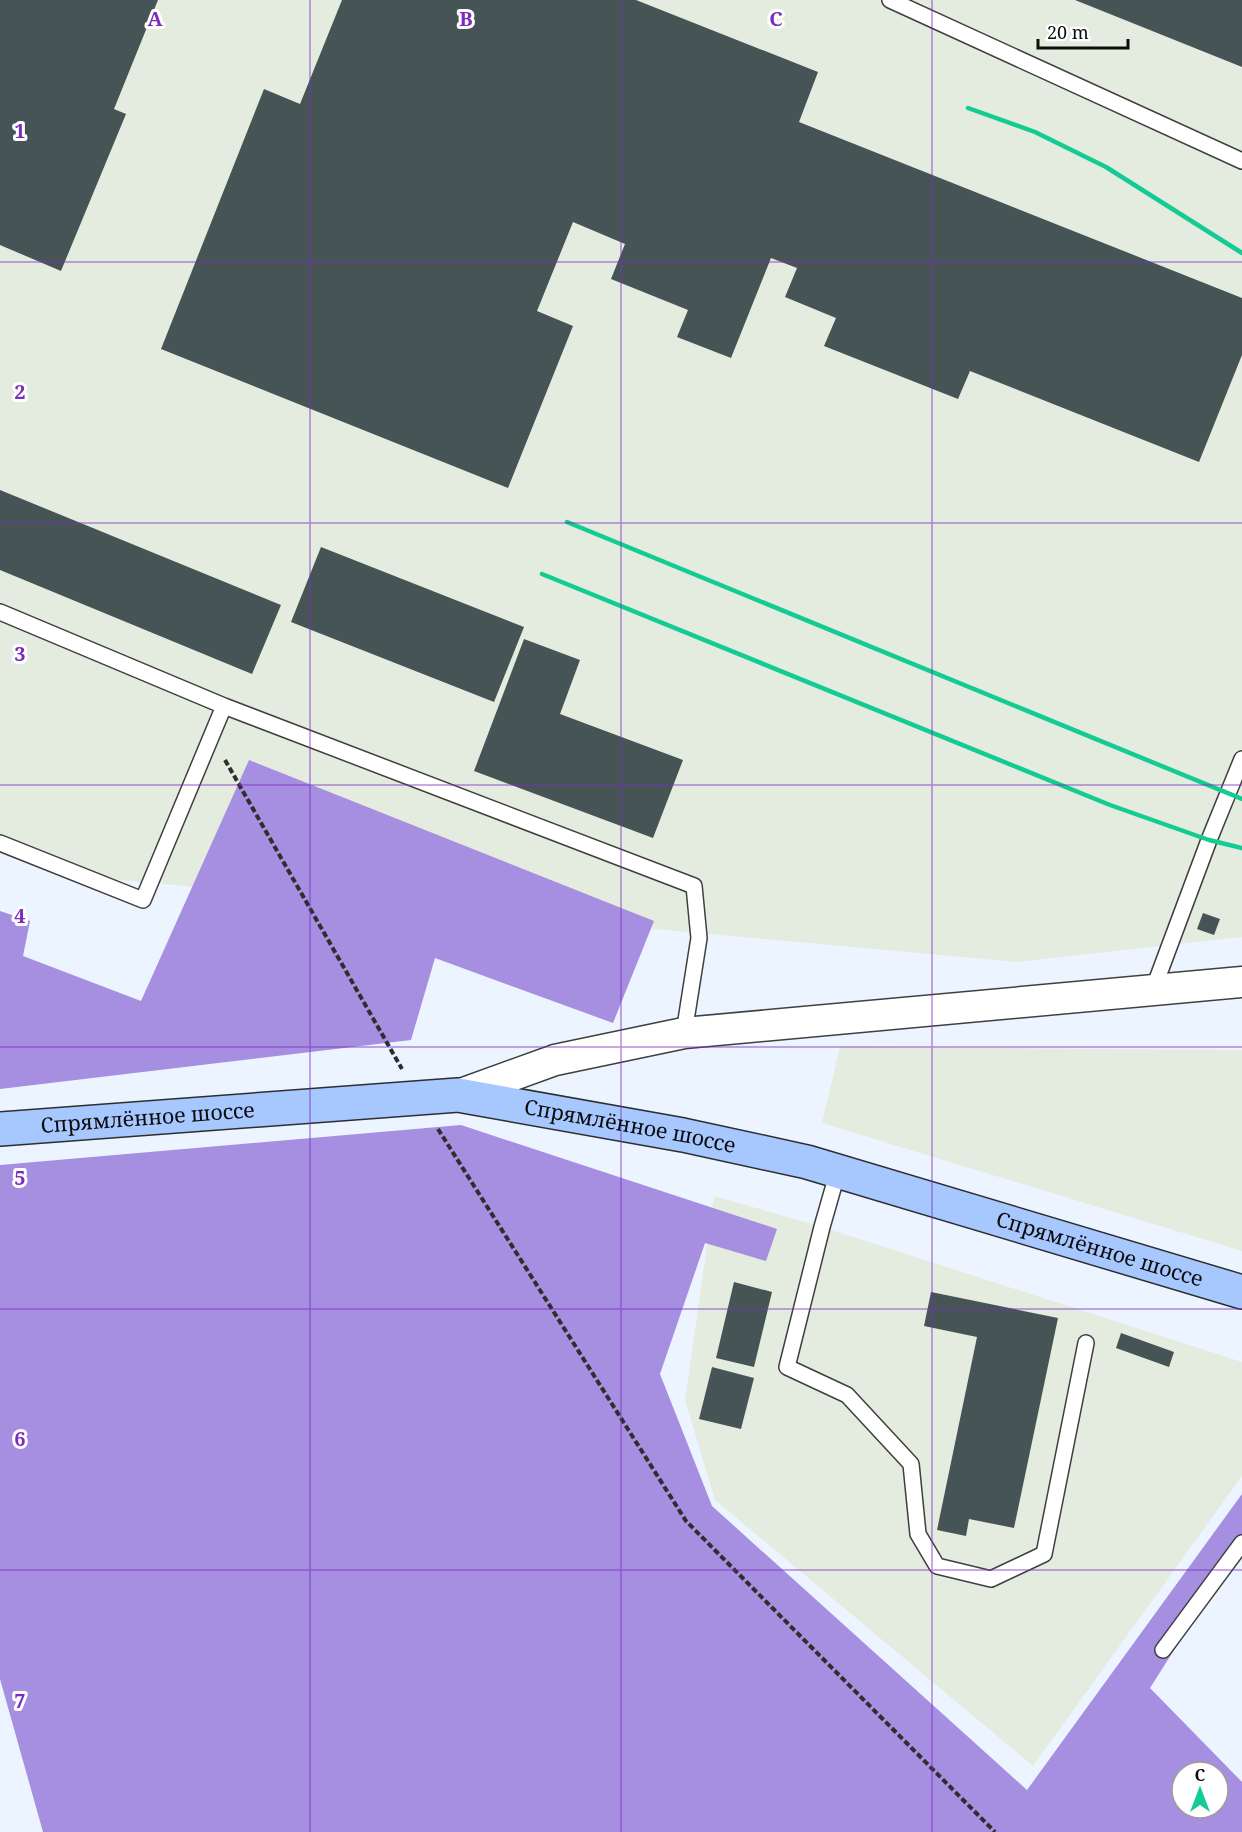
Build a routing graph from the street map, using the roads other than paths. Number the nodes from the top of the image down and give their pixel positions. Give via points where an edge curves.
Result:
1 (890, 0) edge
2 (1242, 161) edge
3 (0, 612) edge
4 (225, 706) junction
5 (1242, 759) edge
6 (0, 843) edge
7 (1242, 981) edge
8 (1153, 990) junction
9 (684, 1033) junction
10 (458, 1095) junction
11 (0, 1129) edge
12 (838, 1172) junction
13 (1242, 1292) edge
14 (1086, 1343) dead end
15 (1242, 1543) edge
16 (1163, 1650) dead end

1 - 2 lane
3 - 4 lane
4 - 6 lane via 143,900
4 - 9 lane via 694,886 699,938
5 - 8 lane
7 - 8 street
8 - 9 street
9 - 10 street via 555,1060
10 - 11 main road, Спрямлённое шоссе
10 - 12 main road, Спрямлённое шоссе via 683,1135
12 - 13 main road, Спрямлённое шоссе
12 - 14 lane via 787,1367 847,1395 911,1464 918,1534 937,1566 991,1579 1044,1554
15 - 16 lane

